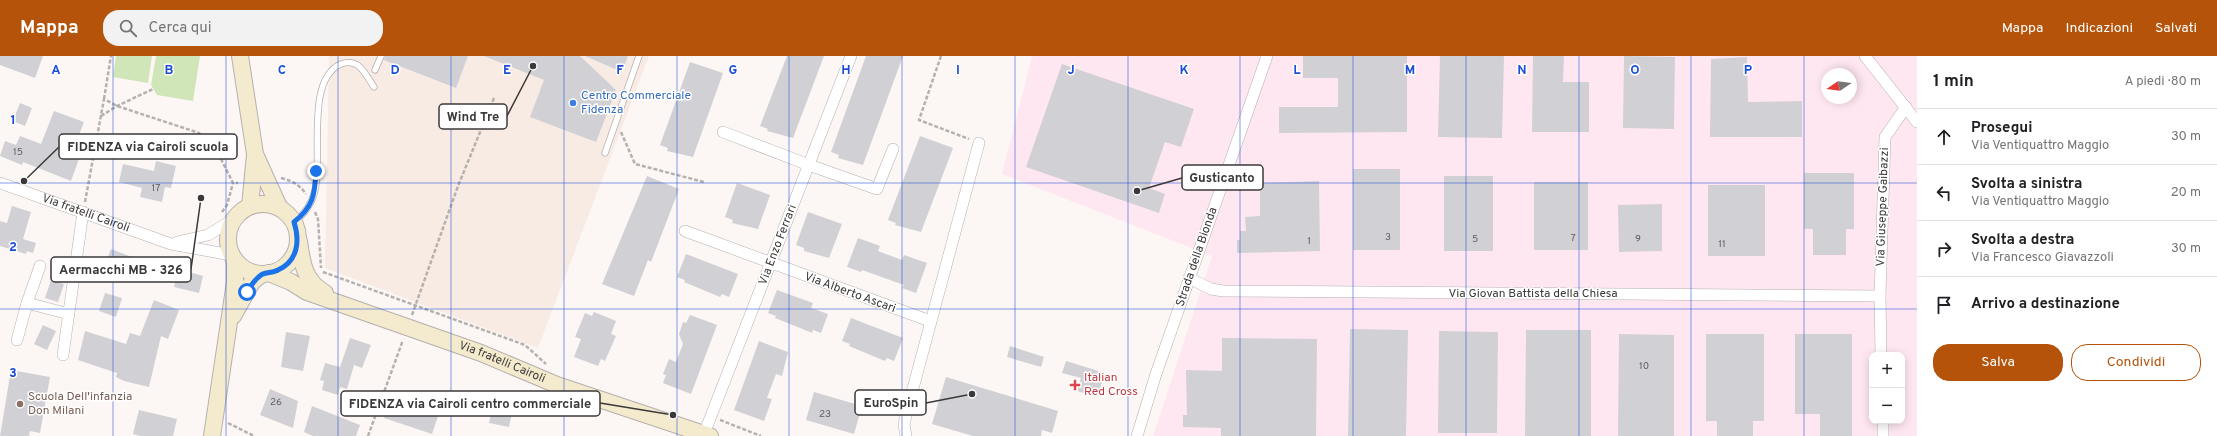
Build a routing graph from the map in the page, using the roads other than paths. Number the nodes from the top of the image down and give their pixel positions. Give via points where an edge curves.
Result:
1 (240, 56) edge
2 (381, 56) edge
3 (639, 56) edge
4 (851, 56) edge
5 (1267, 56) edge
6 (1865, 56) edge
7 (375, 70) dead end
8 (374, 87) dead end
9 (1906, 107) junction
10 (1917, 115) edge
11 (1917, 122) edge
12 (722, 132) dead end
13 (979, 143) road end
14 (893, 149) dead end
15 (605, 153) dead end
16 (809, 165) junction
17 (259, 182) junction
18 (0, 183) edge
19 (250, 206) junction
20 (279, 207) junction
21 (83, 212) junction
22 (234, 219) junction
23 (296, 228) junction
24 (685, 231) dead end
25 (171, 244) junction
26 (233, 258) junction
27 (771, 264) junction
28 (40, 266) dead end
29 (266, 274) junction
30 (1189, 278) junction
31 (1880, 296) junction
32 (340, 302) junction
33 (27, 303) junction
34 (69, 314) junction
35 (930, 321) junction
36 (230, 322) junction
37 (17, 340) dead end
38 (1881, 352) edge
39 (63, 354) dead end
40 (1883, 424) edge
41 (707, 435) edge
42 (212, 436) edge
43 (906, 436) edge
44 (1138, 436) edge
45 (1883, 436) edge

1 - 17 main road
2 - 7 lane
3 - 15 lane
4 - 16 street, Via Enzo Ferrari
5 - 30 street, Strada della Bionda
6 - 9 street
8 - 23 lane via 358,64 348,61 335,67 324,80 318,106 316,190
9 - 10 street
9 - 11 street
9 - 31 street, Via Giuseppe Gaibazzi via 1885,137
12 - 16 street
13 - 35 street
14 - 16 street via 877,189
16 - 27 street, Via Enzo Ferrari
17 - 19 main road
17 - 20 main road
18 - 21 street, Via fratelli Cairoli
19 - 20 main road via 270,204
19 - 22 main road
20 - 23 main road via 288,214
21 - 25 street, Via fratelli Cairoli
21 - 34 street
22 - 25 street via 208,235
22 - 26 main road via 227,236
23 - 29 main road via 297,245 294,255 283,267
23 - 32 main road, Via fratelli Cairoli via 301,262 307,277 316,288
24 - 27 street, Via Alberto Ascari
25 - 26 street, Via fratelli Cairoli
26 - 29 main road via 252,272
26 - 36 main road via 235,282
27 - 35 street, Via Alberto Ascari
27 - 41 street, Via Enzo Ferrari
28 - 33 street
29 - 32 main road, Via fratelli Cairoli via 291,282 307,292
29 - 36 main road via 252,282
30 - 31 street, Via Giovan Battista della Chiesa via 1211,289 1223,291
30 - 44 street, Strada della Bionda
31 - 38 street, Via Giuseppe Gaibazzi
32 - 41 main road, Via fratelli Cairoli via 481,353 557,385
33 - 34 street
33 - 37 street
34 - 39 street
35 - 43 street via 904,424
36 - 42 main road
40 - 45 street

